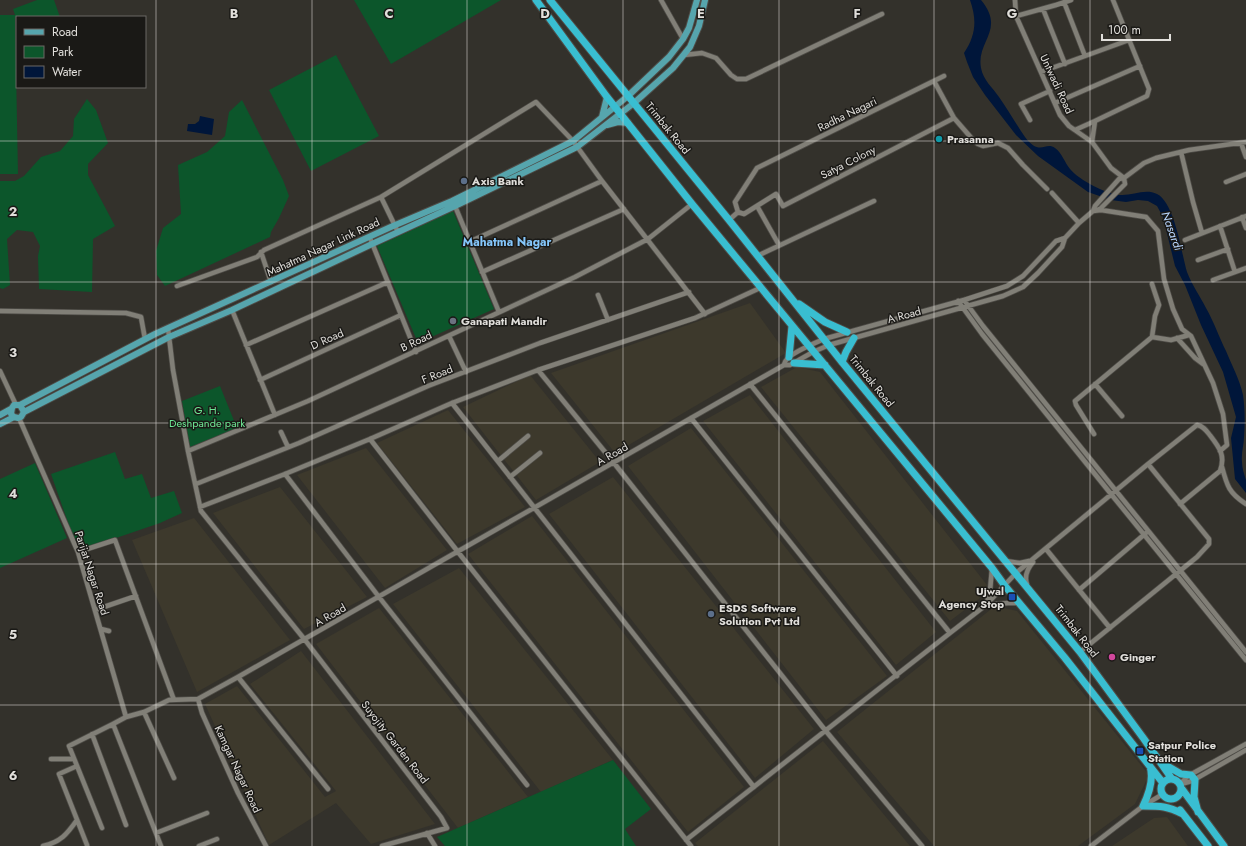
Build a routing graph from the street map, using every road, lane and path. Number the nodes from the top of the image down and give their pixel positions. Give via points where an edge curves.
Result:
1 (536, 0) edge
2 (550, 0) edge
3 (661, 0) edge
4 (697, 0) edge
5 (705, 0) edge
6 (1015, 0) edge
7 (1071, 0) edge
8 (1113, 0) edge
9 (1064, 2) junction
10 (1043, 9) junction
11 (882, 14) dead end
12 (1016, 16) junction
13 (682, 39) junction
14 (1129, 40) junction
15 (684, 55) junction
16 (1085, 56) junction
17 (1065, 64) junction
18 (1140, 66) junction
19 (1041, 72) junction
20 (944, 76) dead end
21 (934, 81) junction
22 (620, 87) junction
23 (636, 88) junction
24 (1050, 91) junction
25 (628, 96) junction
26 (642, 96) junction
27 (607, 97) junction
28 (1055, 103) junction
29 (634, 104) junction
30 (615, 106) junction
31 (641, 112) junction
32 (620, 113) junction
33 (602, 117) junction
34 (954, 118) junction
35 (1030, 120) dead end
36 (1095, 120) junction
37 (628, 123) junction
38 (606, 125) junction
39 (1075, 130) junction
40 (573, 141) junction
41 (1092, 142) junction
42 (1243, 143) edge
43 (577, 147) junction
44 (1181, 152) junction
45 (1246, 157) edge
46 (1246, 174) edge
47 (1124, 178) junction
48 (602, 181) junction
49 (1226, 182) dead end
50 (1047, 189) dead end
51 (1052, 194) dead end
52 (381, 197) junction
53 (874, 201) dead end
54 (692, 204) junction
55 (455, 206) junction
56 (757, 206) junction
57 (1098, 208) junction
58 (624, 209) junction
59 (1093, 211) junction
60 (738, 212) junction
61 (1244, 216) edge
62 (729, 220) junction
63 (1079, 223) junction
64 (395, 225) junction
65 (1220, 226) junction
66 (1246, 228) edge
67 (398, 232) junction
68 (1202, 233) junction
69 (1065, 238) junction
70 (648, 239) junction
71 (371, 240) junction
72 (1186, 240) dead end
73 (469, 242) junction
74 (779, 245) junction
75 (1228, 249) junction
76 (262, 252) junction
77 (757, 256) junction
78 (1198, 260) dead end
79 (1246, 268) edge
80 (482, 272) junction
81 (1236, 272) junction
82 (1213, 280) dead end
83 (271, 282) junction
84 (388, 282) junction
85 (1152, 284) dead end
86 (177, 286) dead end
87 (760, 288) junction
88 (689, 292) junction
89 (598, 295) dead end
90 (792, 300) junction
91 (964, 300) junction
92 (958, 301) junction
93 (968, 306) junction
94 (962, 308) junction
95 (232, 310) junction
96 (0, 311) edge
97 (499, 312) junction
98 (705, 314) junction
99 (401, 315) junction
100 (608, 320) junction
101 (792, 326) junction
102 (168, 328) junction
103 (847, 332) junction
104 (1189, 335) junction
105 (449, 336) junction
106 (169, 337) junction
107 (1152, 337) junction
108 (854, 338) junction
109 (1177, 338) junction
110 (145, 339) junction
111 (824, 339) junction
112 (246, 345) junction
113 (829, 345) junction
114 (808, 346) junction
115 (416, 352) junction
116 (813, 352) junction
117 (792, 360) junction
118 (842, 362) junction
119 (784, 365) junction
120 (1205, 365) junction
121 (825, 366) junction
122 (538, 370) junction
123 (0, 372) edge
124 (466, 372) junction
125 (260, 380) junction
126 (750, 384) junction
127 (1095, 384) junction
128 (452, 403) junction
129 (18, 405) junction
130 (11, 410) junction
131 (24, 412) junction
132 (0, 415) edge
133 (275, 415) junction
134 (1122, 416) dead end
135 (16, 417) junction
136 (691, 418) junction
137 (0, 424) edge
138 (281, 432) dead end
139 (1094, 434) dead end
140 (528, 436) dead end
141 (370, 439) junction
142 (288, 447) junction
143 (188, 451) junction
144 (1220, 451) junction
145 (540, 453) dead end
146 (498, 461) junction
147 (614, 463) junction
148 (1148, 464) junction
149 (1222, 467) junction
150 (285, 474) junction
151 (510, 477) junction
152 (196, 484) junction
153 (1116, 490) junction
154 (1111, 494) junction
155 (1180, 504) junction
156 (1246, 504) edge
157 (200, 507) junction
158 (534, 508) junction
159 (1146, 532) junction
160 (1046, 549) junction
161 (78, 552) junction
162 (458, 552) junction
163 (1038, 556) junction
164 (1006, 561) junction
165 (992, 568) junction
166 (1178, 572) junction
167 (1016, 573) junction
168 (1005, 586) junction
169 (1028, 588) junction
170 (1079, 590) junction
171 (136, 596) junction
172 (379, 597) junction
173 (1020, 604) junction
174 (986, 605) junction
175 (95, 610) junction
176 (1110, 628) junction
177 (101, 630) junction
178 (109, 631) dead end
179 (950, 633) junction
180 (305, 640) junction
181 (1080, 652) junction
182 (1246, 652) edge
183 (1246, 660) edge
184 (897, 676) junction
185 (238, 678) junction
186 (198, 698) junction
187 (174, 700) junction
188 (144, 712) junction
189 (126, 717) junction
190 (113, 724) junction
191 (825, 730) junction
192 (92, 734) junction
193 (1246, 744) edge
194 (1246, 750) edge
195 (51, 759) dead end
196 (74, 759) junction
197 (1160, 762) junction
198 (77, 766) junction
199 (1150, 766) junction
200 (1193, 777) junction
201 (174, 778) dead end
202 (1172, 779) junction
203 (1164, 783) junction
204 (527, 785) dead end
205 (754, 787) junction
206 (1181, 787) junction
207 (328, 789) dead end
208 (1163, 794) junction
209 (1172, 799) junction
210 (1143, 806) junction
211 (1198, 812) junction
212 (207, 813) dead end
213 (1183, 814) junction
214 (77, 820) junction
215 (126, 825) dead end
216 (102, 828) dead end
217 (156, 833) junction
218 (427, 833) junction
219 (216, 839) dead end
220 (686, 840) junction
221 (43, 846) edge
222 (86, 846) edge
223 (161, 846) edge
224 (199, 846) edge
225 (266, 846) edge
226 (382, 846) edge
227 (435, 846) edge
228 (691, 846) edge
229 (922, 846) edge
230 (1092, 846) edge
231 (1208, 846) edge
232 (1224, 846) edge

1 - 27 highway
2 - 22 highway, Trimbak Road
3 - 13 street
4 - 13 main road, Mahatma Nagar Link Road via 689,28
5 - 15 main road, Mahatma Nagar Link Road via 699,26
6 - 12 street, Untwadi Road
7 - 9 street
8 - 14 street
9 - 10 street
9 - 16 street
10 - 12 street
10 - 17 street
11 - 15 street via 746,79 737,79 731,75 716,58 702,53
12 - 19 street, Untwadi Road
13 - 23 main road, Mahatma Nagar Link Road via 669,57
14 - 16 street
14 - 18 street
15 - 26 main road, Mahatma Nagar Link Road
16 - 17 street
17 - 19 street
18 - 28 street
18 - 36 street via 1149,90 1147,96
19 - 24 street, Untwadi Road
20 - 21 street, Radha Nagari
21 - 34 street
21 - 60 street, Radha Nagari via 757,168 735,202
22 - 23 main road via 627,90
22 - 25 highway, Trimbak Road
23 - 25 main road, Mahatma Nagar Link Road
24 - 28 street, Untwadi Road
24 - 35 street via 1021,104
25 - 29 highway, Trimbak Road
25 - 30 main road, Mahatma Nagar Link Road
26 - 29 main road, Mahatma Nagar Link Road
26 - 31 main road
27 - 30 highway
27 - 33 main road
28 - 39 street, Untwadi Road via 1060,116
29 - 31 highway, Trimbak Road
29 - 32 main road, Mahatma Nagar Link Road
30 - 32 highway
30 - 33 main road, Mahatma Nagar Link Road
31 - 62 highway, Trimbak Road
32 - 37 highway
32 - 38 main road, Mahatma Nagar Link Road
33 - 40 main road, Mahatma Nagar Link Road
34 - 50 street via 978,144 983,146 998,143 1008,148
34 - 56 street, Satya Colony via 782,206 776,194
36 - 39 street
36 - 41 street
37 - 38 main road
37 - 54 highway
38 - 43 main road, Mahatma Nagar Link Road
39 - 41 street, Untwadi Road
40 - 43 street
40 - 52 street via 536,102
40 - 64 main road, Mahatma Nagar Link Road via 452,201
41 - 47 street, Untwadi Road via 1111,168
42 - 44 street
42 - 45 street
43 - 48 street
43 - 55 main road, Mahatma Nagar Link Road
44 - 47 street via 1144,163
44 - 68 street
46 - 49 street
47 - 57 street via 1119,179
47 - 57 street via 1125,184
48 - 58 street
48 - 73 street
51 - 63 street
52 - 64 street
52 - 76 street
53 - 74 street
54 - 70 street, B Road
54 - 87 highway
55 - 67 main road, Mahatma Nagar Link Road
55 - 73 street
56 - 60 street via 744,214
56 - 74 street
57 - 59 street, A Road
58 - 70 street
58 - 80 street
59 - 63 street, A Road
59 - 104 street via 1146,217 1158,231 1164,279 1173,309 1182,329
60 - 62 street
61 - 65 street
61 - 66 street
62 - 77 highway, Trimbak Road
63 - 69 street, A Road
64 - 67 street
64 - 71 main road, Mahatma Nagar Link Road
65 - 68 street
65 - 75 street
67 - 71 main road, Mahatma Nagar Link Road
68 - 72 street
69 - 91 street via 1056,241 1015,282
69 - 93 street, A Road via 1062,247 1023,287
70 - 88 street
70 - 97 street, B Road via 575,277
71 - 83 main road, Mahatma Nagar Link Road
71 - 84 street
71 - 95 main road, Mahatma Nagar Link Road
73 - 80 street
74 - 77 street
75 - 78 street
75 - 81 street
76 - 83 street
76 - 86 street via 257,257
77 - 90 highway, Trimbak Road
79 - 81 street
80 - 97 street
81 - 82 street
83 - 102 main road, Mahatma Nagar Link Road
84 - 99 street
84 - 112 street
85 - 107 street via 1159,305
87 - 98 street
87 - 101 highway
88 - 98 street
88 - 100 street, F Road
89 - 100 street
90 - 103 highway via 825,322
90 - 111 highway, Trimbak Road
91 - 92 street
91 - 93 street
92 - 94 street
92 - 103 street
93 - 94 street, A Road
93 - 153 street
94 - 108 street, A Road
94 - 154 street
95 - 106 main road, Mahatma Nagar Link Road
95 - 112 street
96 - 110 street via 126,313 141,317
97 - 105 street, B Road
98 - 122 street
99 - 115 street
99 - 125 street, D Road
100 - 124 street, F Road
101 - 114 highway
101 - 117 highway
102 - 106 street
102 - 110 main road, Mahatma Nagar Link Road
103 - 111 street
104 - 109 street
104 - 120 street
105 - 115 street, B Road
105 - 124 street
106 - 131 main road, Mahatma Nagar Link Road
106 - 143 street
107 - 109 street via 1171,340
107 - 127 street
108 - 113 street, A Road
108 - 118 highway
109 - 120 street
110 - 129 main road, Mahatma Nagar Link Road
111 - 113 highway, Trimbak Road
111 - 114 street
112 - 125 street
113 - 116 street, A Road
113 - 118 highway, Trimbak Road
114 - 116 highway
114 - 117 street
115 - 133 street, B Road
116 - 117 street, A Road
116 - 121 highway
117 - 119 street via 786,360
117 - 119 street, A Road via 790,365
117 - 121 highway
118 - 164 highway, Trimbak Road
119 - 126 street, A Road
120 - 144 street via 1223,414 1227,445
121 - 165 highway
122 - 128 street
122 - 147 street
123 - 129 street
124 - 142 street, F Road
125 - 133 street
126 - 136 street, A Road
126 - 179 street
127 - 134 street
127 - 139 street via 1075,401
128 - 141 street
128 - 146 street
129 - 130 main road via 13,406
129 - 131 main road
130 - 132 main road
130 - 135 main road via 11,414
131 - 135 main road
133 - 143 street, B Road
135 - 137 main road
135 - 161 street, Parijat Nagar Road
136 - 147 street, A Road
136 - 184 street
138 - 142 street
140 - 146 street
141 - 150 street
141 - 162 street
142 - 152 street, F Road
143 - 152 street
144 - 148 street via 1219,446 1204,429 1197,425
144 - 149 street
145 - 151 street
146 - 151 street
147 - 158 street, A Road
147 - 191 street
148 - 153 street
148 - 155 street
149 - 155 street
149 - 156 street via 1225,481 1233,495
150 - 157 street
150 - 172 street
151 - 158 street
152 - 157 street
153 - 154 street
153 - 159 street
154 - 159 street
154 - 160 street
155 - 166 street via 1209,539 1209,544
157 - 180 street
158 - 162 street, A Road
158 - 205 street
159 - 166 street
159 - 170 street
160 - 163 street
160 - 170 street
161 - 171 street via 115,540
161 - 175 street, Parijat Nagar Road
162 - 172 street, A Road
162 - 220 street
163 - 164 street via 1027,562
163 - 167 street
163 - 169 street via 1026,573
164 - 167 highway, Trimbak Road
165 - 168 highway
165 - 174 street
166 - 176 street
166 - 182 street
166 - 183 street
167 - 168 street
167 - 169 highway, Trimbak Road
168 - 173 highway
168 - 174 street
169 - 181 highway, Trimbak Road
170 - 176 street
171 - 175 street
171 - 187 street
172 - 180 street, A Road
172 - 204 street
173 - 174 street
173 - 199 highway
174 - 179 street
175 - 177 street, Parijat Nagar Road
176 - 181 street
177 - 178 street
177 - 189 street, Parijat Nagar Road
179 - 184 street
180 - 185 street, A Road
180 - 218 street, Suyojity Garden Road via 447,828
181 - 197 highway, Trimbak Road
184 - 191 street
185 - 186 street, A Road
185 - 207 street
186 - 187 street, A Road
186 - 225 street, Kamgar Nagar Road via 202,713 238,793
187 - 188 street, A Road
188 - 189 street, A Road
188 - 201 street
189 - 190 street, A Road
190 - 192 street, A Road
190 - 217 street
191 - 205 street
191 - 229 street
192 - 196 street, A Road via 69,746
192 - 215 street
193 - 200 street
194 - 200 street
195 - 196 street
196 - 198 street
197 - 200 highway via 1181,774
197 - 202 highway, Trimbak Road
198 - 214 street via 59,774
198 - 216 street
199 - 203 highway
199 - 210 highway via 1152,778
200 - 206 street
200 - 211 highway
202 - 203 highway
202 - 206 highway via 1178,781
203 - 208 highway via 1161,788
205 - 220 street
206 - 209 highway via 1178,797
206 - 211 highway
208 - 209 highway via 1166,798
208 - 210 street
209 - 213 highway
210 - 213 highway via 1163,806
210 - 230 street
211 - 232 highway
212 - 217 street
213 - 231 highway
214 - 221 street via 67,833 54,843
214 - 222 street
217 - 223 street
218 - 226 street
218 - 227 street
219 - 224 street
220 - 228 street

